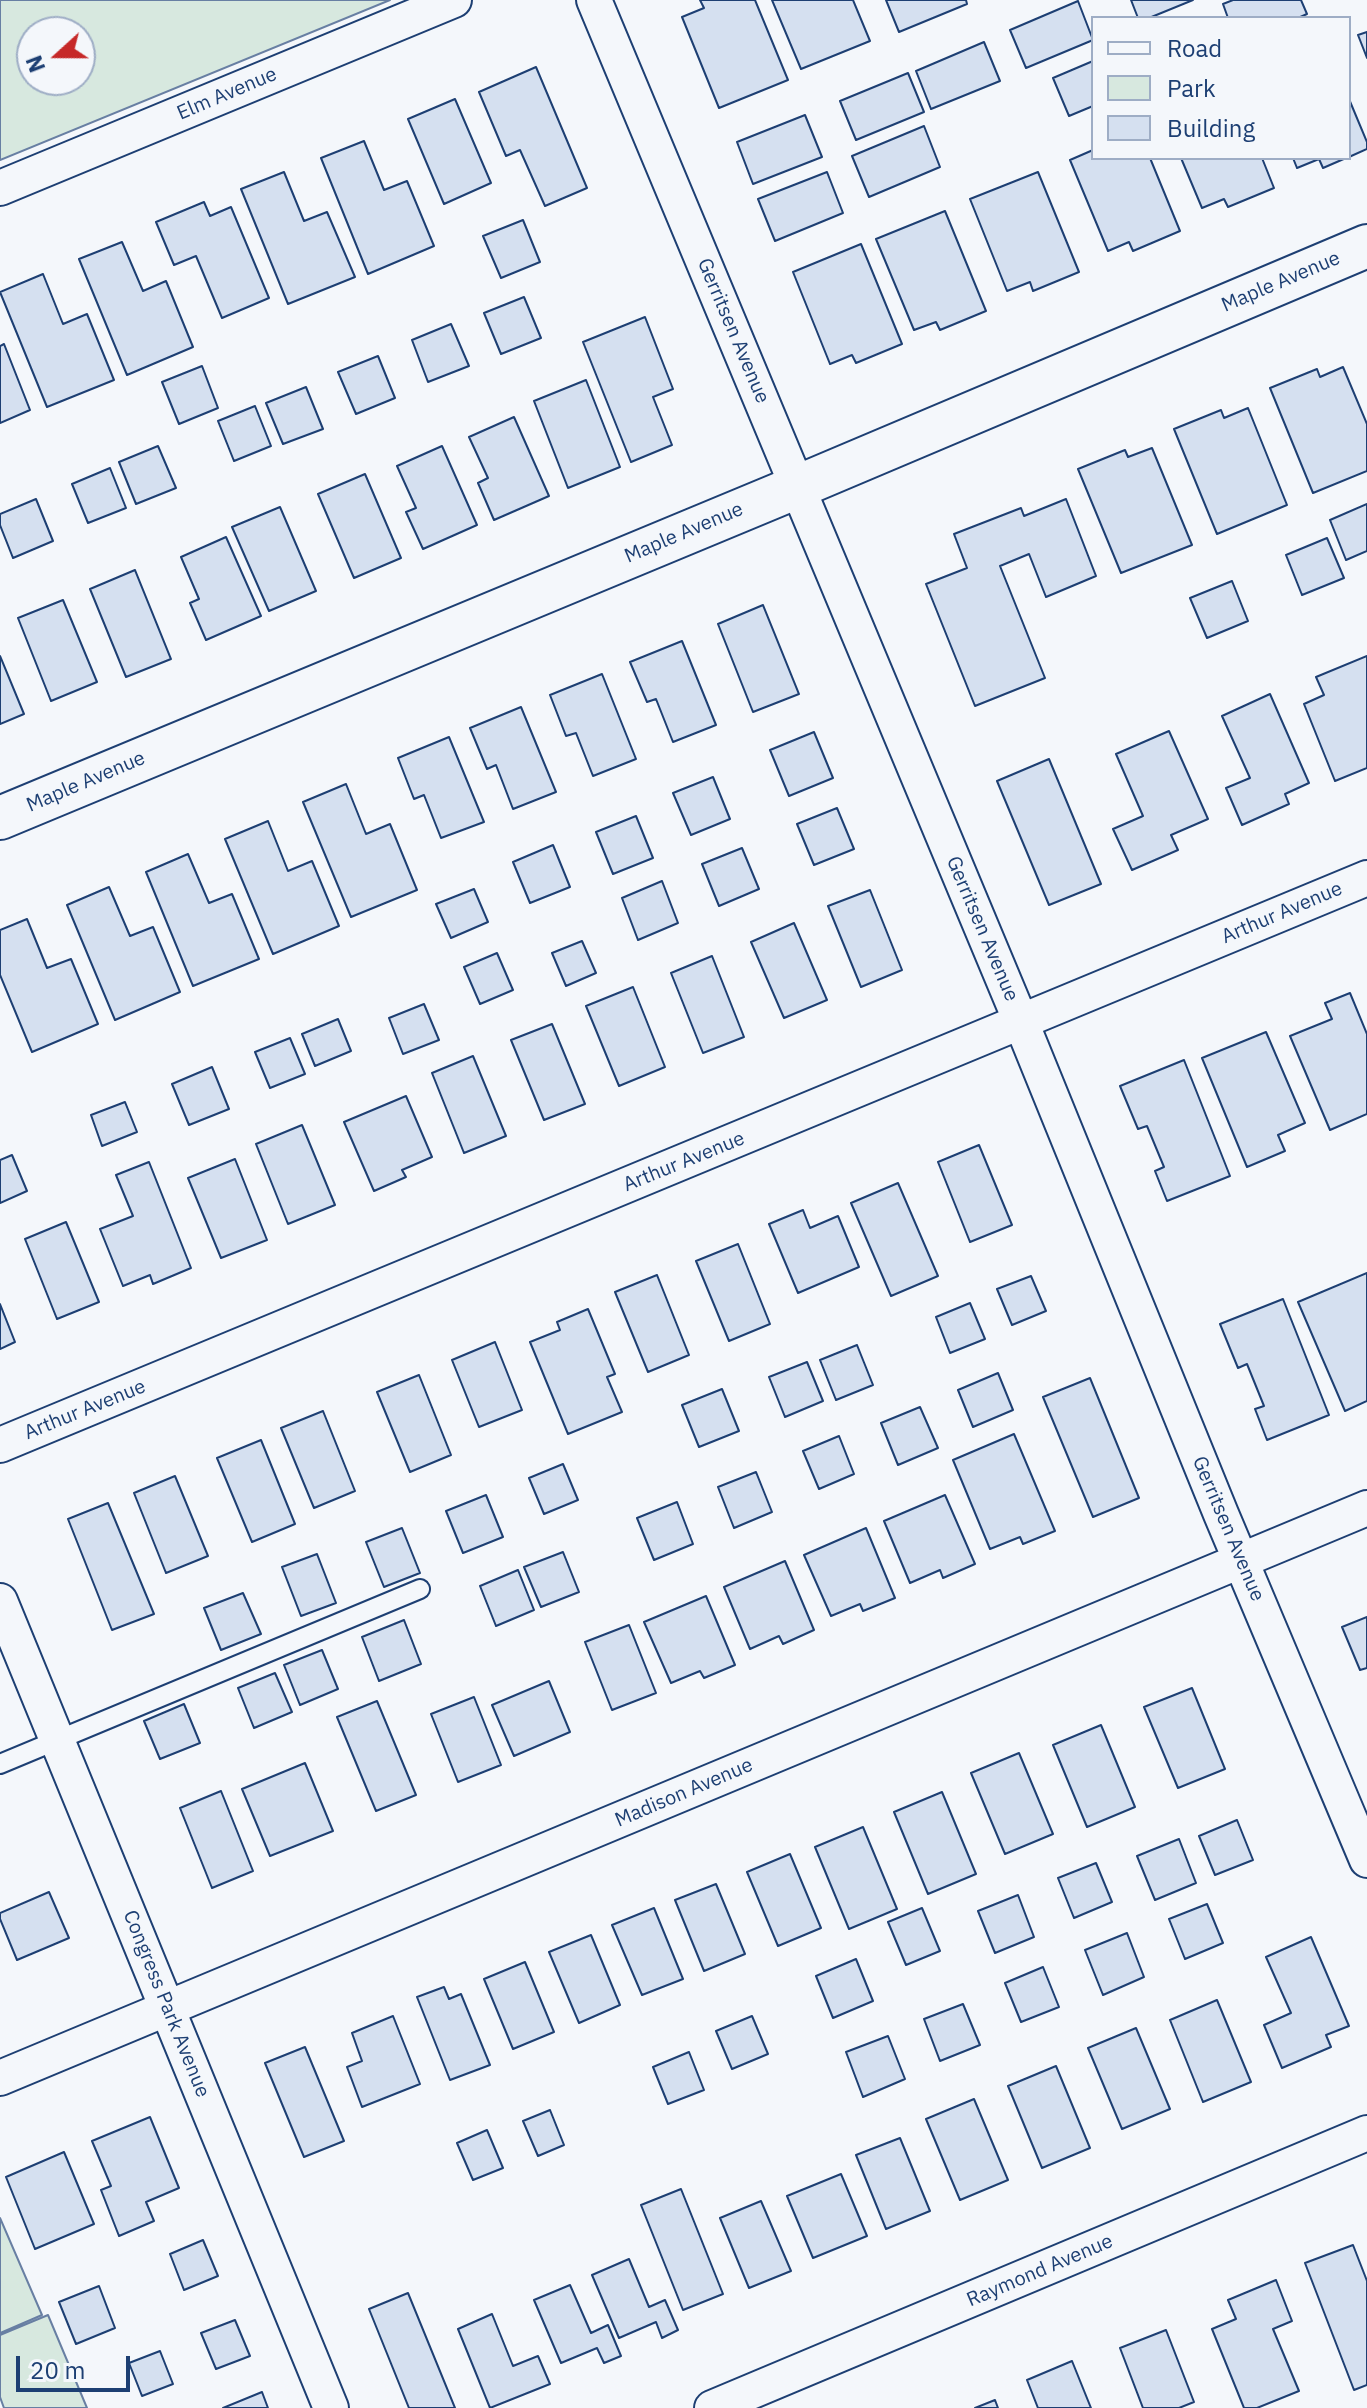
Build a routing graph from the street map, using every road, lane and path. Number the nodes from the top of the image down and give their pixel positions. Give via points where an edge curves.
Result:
1 (454, 0) edge
2 (594, 0) edge
3 (0, 188) edge
4 (1367, 246) edge
5 (797, 487) junction
6 (0, 818) edge
7 (1367, 878) edge
8 (1021, 1022) junction
9 (0, 1445) edge
10 (1367, 1508) edge
11 (1240, 1561) junction
12 (420, 1589) dead end
13 (0, 1601) edge
14 (58, 1740) junction
15 (0, 1764) edge
16 (1367, 1860) edge
17 (167, 2009) junction
18 (0, 2078) edge
19 (1367, 2133) edge
20 (331, 2408) edge
21 (712, 2408) edge

1 - 3 street, Elm Avenue
2 - 5 street, Gerritsen Avenue
4 - 5 street, Maple Avenue
5 - 6 street, Maple Avenue
5 - 8 street, Gerritsen Avenue
7 - 8 street, Arthur Avenue
8 - 9 street, Arthur Avenue
8 - 11 street, Gerritsen Avenue
10 - 11 street, Madison Avenue
11 - 16 street, Gerritsen Avenue
11 - 17 street, Madison Avenue
12 - 14 lane
13 - 14 street, Congress Park Avenue
14 - 15 lane
14 - 17 street, Congress Park Avenue
17 - 18 street, Madison Avenue
17 - 20 street, Congress Park Avenue
19 - 21 street, Raymond Avenue

